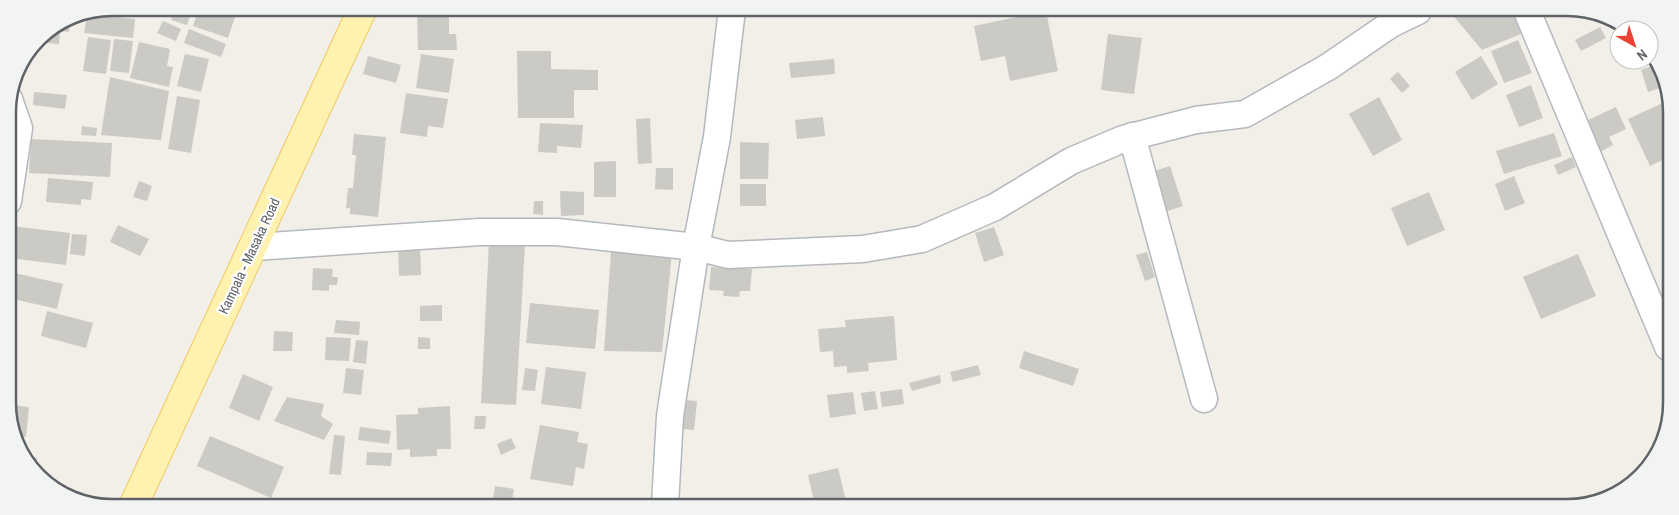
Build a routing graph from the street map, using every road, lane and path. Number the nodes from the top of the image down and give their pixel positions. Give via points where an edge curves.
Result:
1 (359, 16) edge
2 (731, 16) edge
3 (1408, 16) edge
4 (1529, 16) edge
5 (16, 119) edge
6 (1132, 136) junction
7 (16, 148) edge
8 (254, 247) junction
9 (696, 247) junction
10 (1663, 336) edge
11 (1204, 399) dead end
12 (136, 499) edge
13 (665, 499) edge

1 - 8 main road, Kampala - Masaka Road
2 - 9 street via 717,137
3 - 6 street via 1246,114 1196,120
4 - 10 street
5 - 7 street via 19,128
6 - 9 street via 1072,161 995,206 922,239 862,249 807,253 728,255
6 - 11 street
8 - 9 street via 480,232 557,232
8 - 12 main road, Kampala - Masaka Road
9 - 13 street via 670,416

